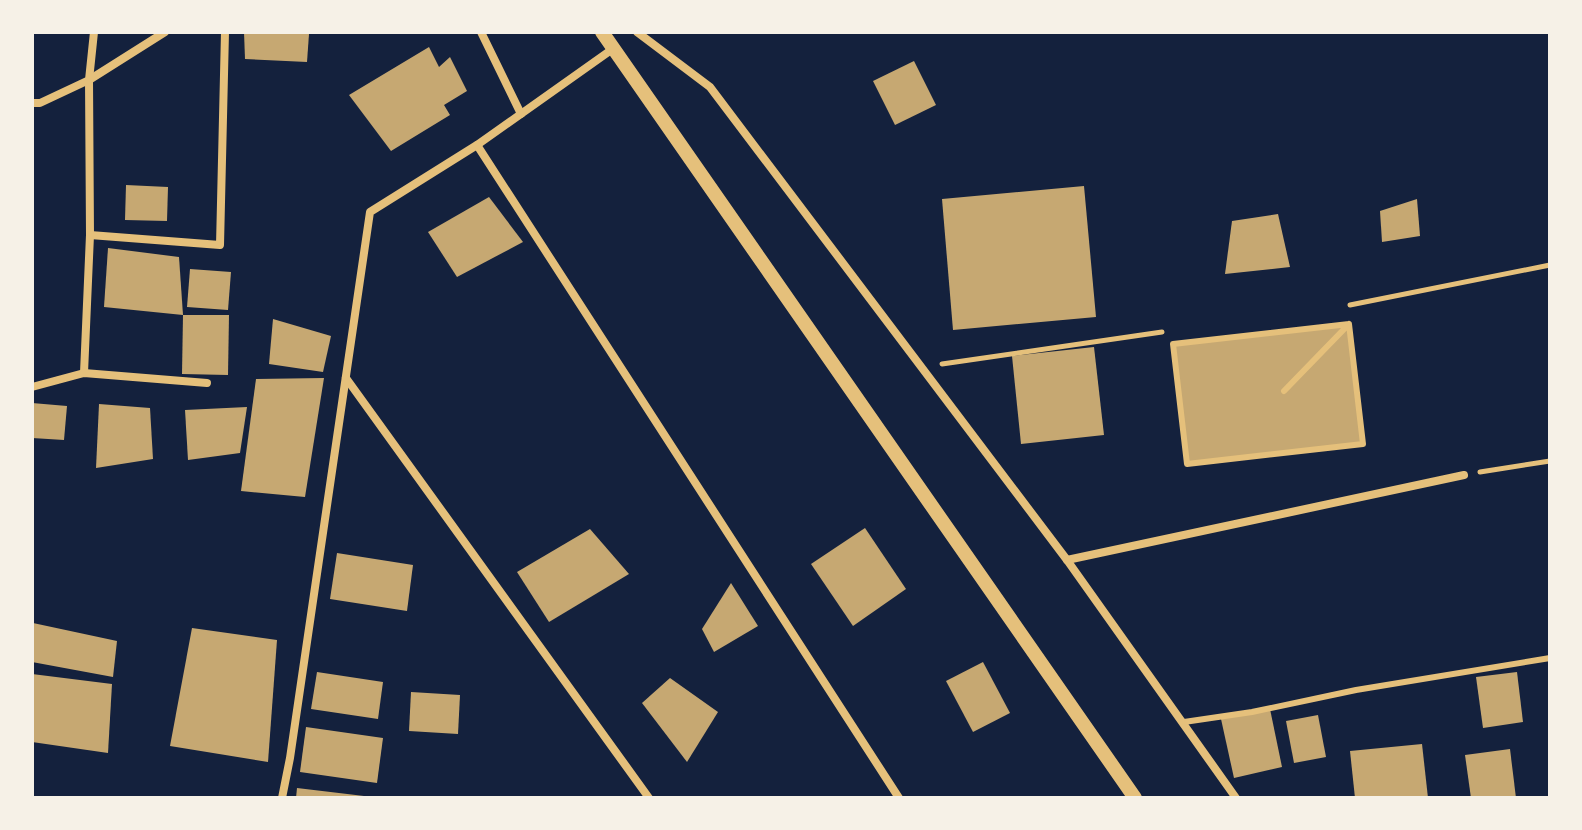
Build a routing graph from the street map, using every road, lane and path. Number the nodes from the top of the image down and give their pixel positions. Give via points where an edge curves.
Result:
1 (94, 32) edge
2 (165, 32) edge
3 (225, 32) edge
4 (481, 32) edge
5 (602, 32) edge
6 (637, 32) edge
7 (614, 48) junction
8 (89, 80) junction
9 (32, 103) edge
10 (521, 114) junction
11 (477, 145) junction
12 (90, 235) junction
13 (1550, 265) edge
14 (1531, 268) dead end
15 (1349, 324) junction
16 (84, 373) junction
17 (346, 378) junction
18 (207, 383) dead end
19 (32, 387) edge
20 (1284, 391) dead end
21 (1550, 461) edge
22 (1464, 475) joint
23 (1067, 560) junction
24 (1550, 658) edge
25 (1184, 722) junction
26 (282, 798) edge
27 (649, 798) edge
28 (899, 798) edge
29 (1135, 798) edge
30 (1236, 798) edge

1 - 8 street
2 - 8 street
3 - 12 street via 220,245
4 - 10 street
5 - 7 street
6 - 23 street via 710,87
7 - 10 street
7 - 29 street
8 - 9 street
8 - 12 street
10 - 11 street
11 - 17 street via 370,212
11 - 28 street
12 - 16 street
13 - 14 path
15 - 15 lane via 1363,444 1187,464 1173,344
15 - 20 lane
16 - 18 street
16 - 19 street
17 - 26 street
17 - 27 street
21 - 22 path
22 - 23 street
23 - 25 street
24 - 25 lane
25 - 30 street

